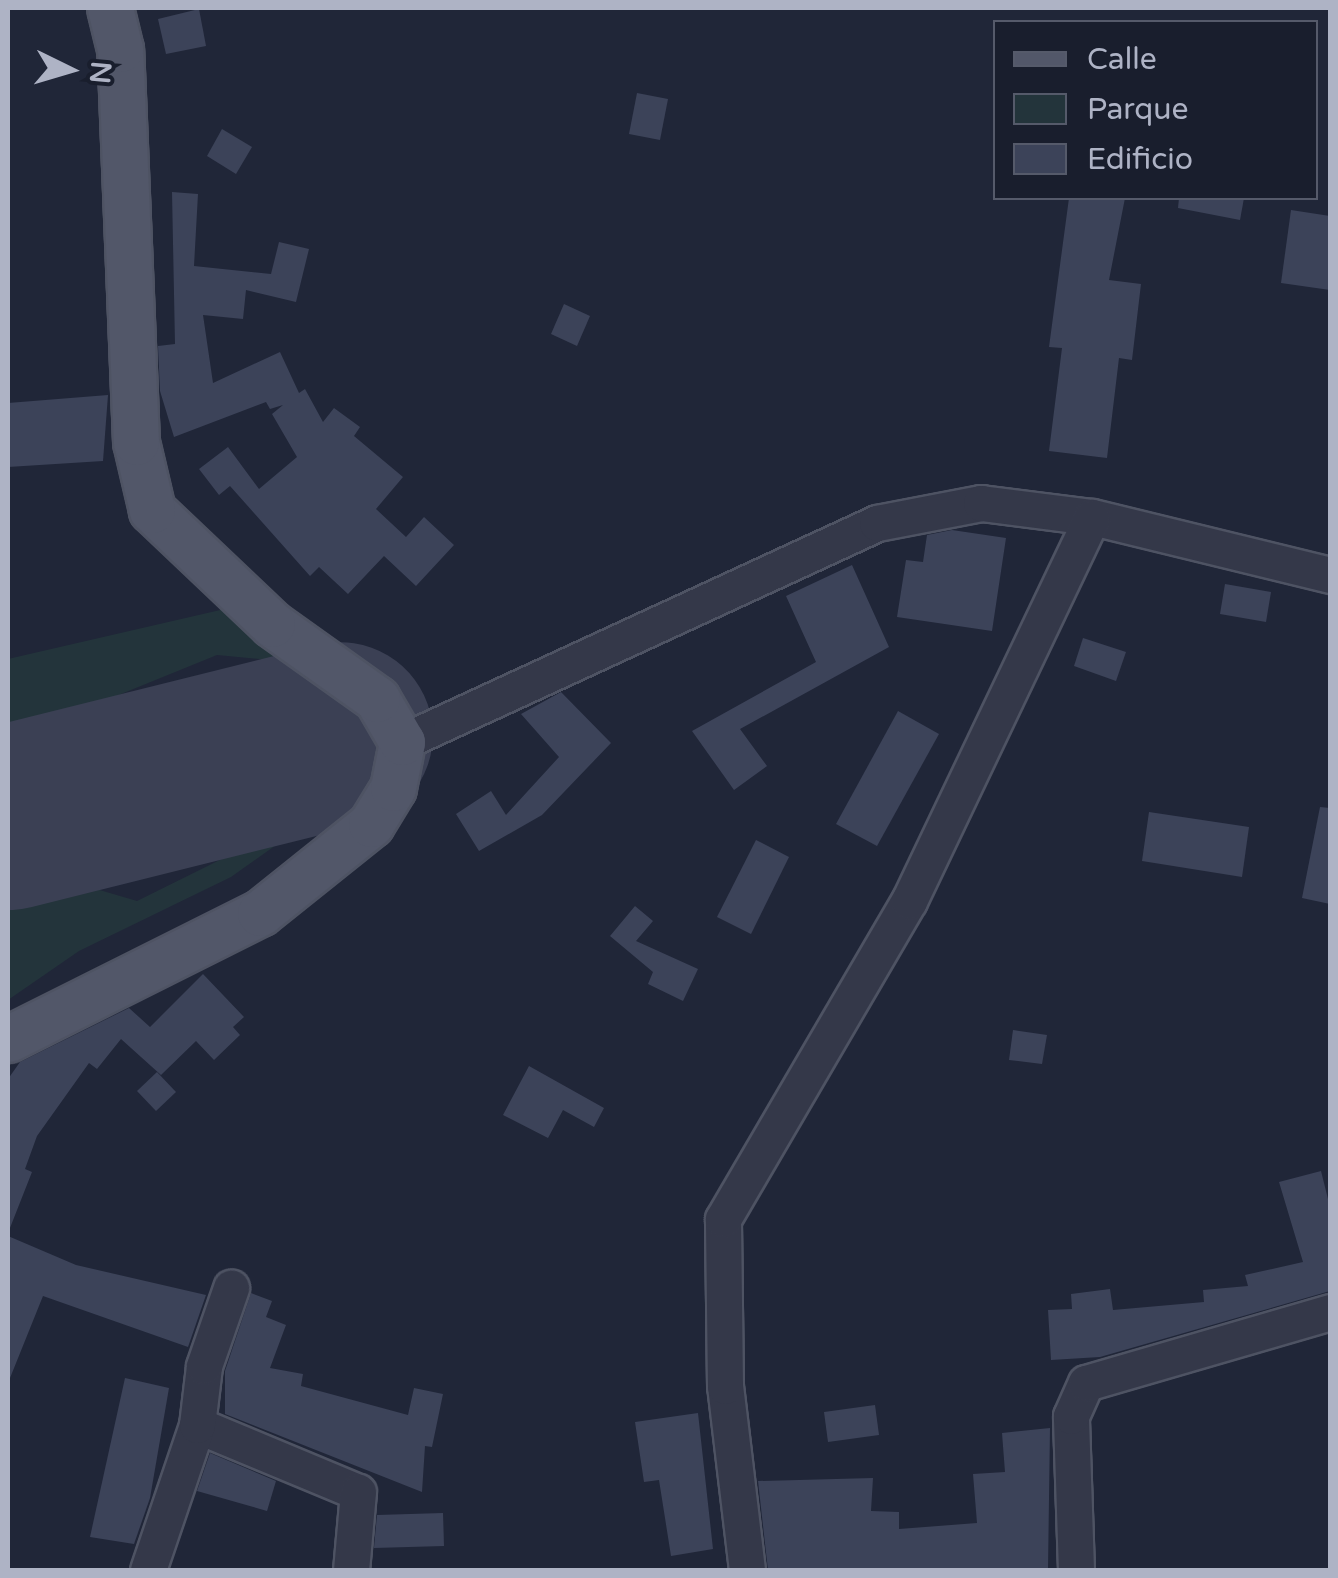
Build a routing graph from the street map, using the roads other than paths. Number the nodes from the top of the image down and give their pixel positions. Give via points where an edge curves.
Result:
1 (110, 8) edge
2 (1092, 518) junction
3 (1330, 576) edge
4 (402, 742) junction
5 (8, 1039) edge
6 (231, 1288) dead end
7 (1330, 1312) edge
8 (197, 1425) junction
9 (148, 1570) edge
10 (351, 1570) edge
11 (747, 1570) edge
12 (1076, 1570) edge

1 - 4 main road via 120,49 133,410 152,510 272,624 377,700
2 - 3 street
2 - 4 street via 981,503 877,523
2 - 11 street via 909,902 723,1219 725,1386
4 - 5 main road via 393,788 370,824 260,913
6 - 8 street via 204,1366
7 - 12 street via 1086,1383 1071,1416
8 - 9 street
8 - 10 street via 358,1492

